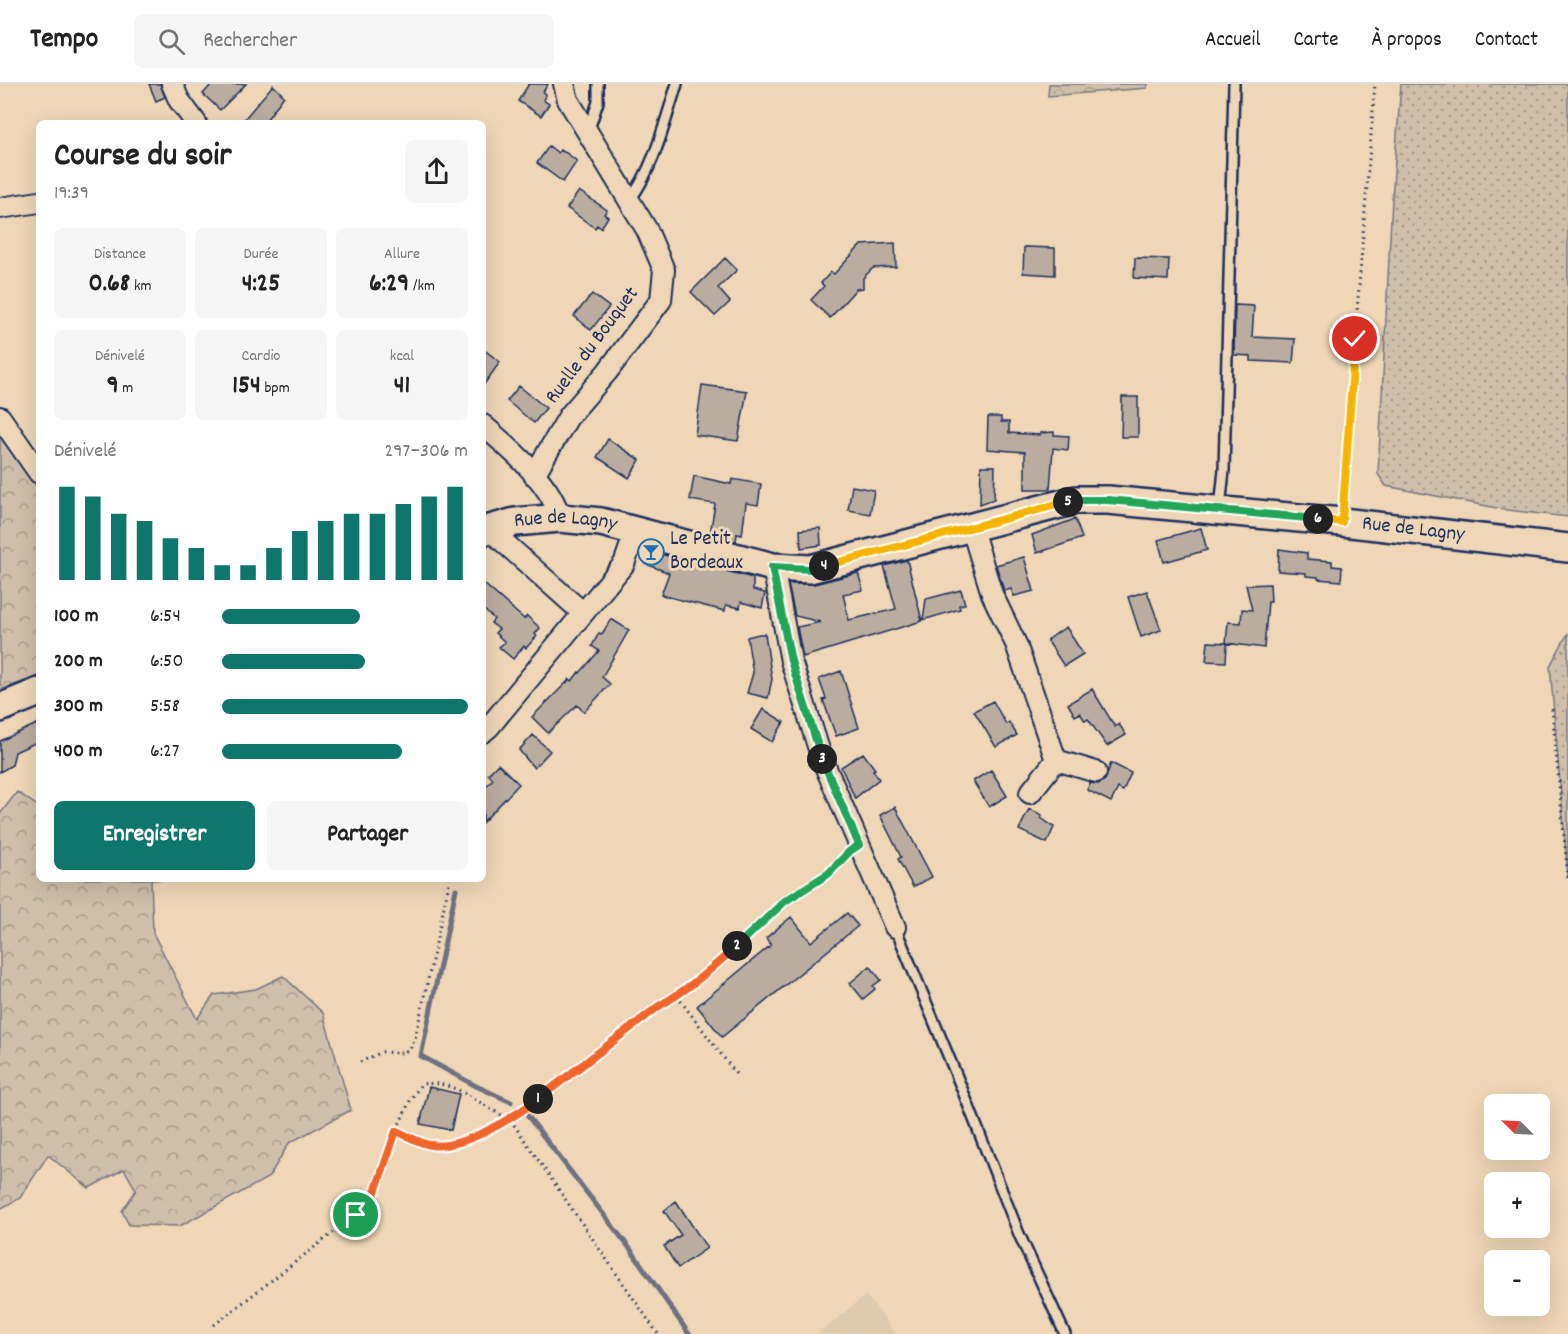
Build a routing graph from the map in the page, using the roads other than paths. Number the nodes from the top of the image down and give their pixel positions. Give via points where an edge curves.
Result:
1 (172, 84) edge
2 (564, 84) edge
3 (598, 84) edge
4 (677, 84) edge
5 (1234, 84) edge
6 (194, 120) edge
7 (588, 132) junction
8 (630, 200) junction
9 (36, 202) edge
10 (0, 208) edge
11 (0, 417) edge
12 (486, 428) edge
13 (36, 469) edge
14 (534, 475) junction
15 (1220, 510) junction
16 (560, 518) junction
17 (971, 526) junction
18 (486, 530) edge
19 (636, 530) junction
20 (1568, 548) edge
21 (772, 567) junction
22 (583, 613) junction
23 (36, 693) edge
24 (0, 708) edge
25 (486, 728) edge
26 (1056, 760) junction
27 (1096, 772) dead end
28 (1030, 794) dead end
29 (895, 927) joint
30 (1065, 1334) edge

1 - 6 street
2 - 7 street, Ruelle du Bouquet via 568,100
3 - 7 lane via 598,102
4 - 8 lane via 650,167
5 - 15 lane
7 - 8 street, Ruelle du Bouquet
8 - 14 street, Ruelle du Bouquet via 664,270 661,300 569,416
9 - 10 street
11 - 13 street
12 - 14 street
14 - 16 street via 557,505
15 - 17 main road, Rue de Lagny via 1076,500
15 - 20 main road, Rue de Lagny
16 - 18 main road, Rue de Lagny via 515,522
16 - 19 main road, Rue de Lagny
17 - 21 main road, Rue de Lagny via 810,569
17 - 26 street via 992,594 1016,644
18 - 22 street
19 - 21 main road, Rue de Lagny
19 - 22 street via 624,564
21 - 29 street via 791,661 822,759
22 - 25 street
23 - 24 main road
26 - 27 street
26 - 28 street
29 - 30 lane via 1019,1234

